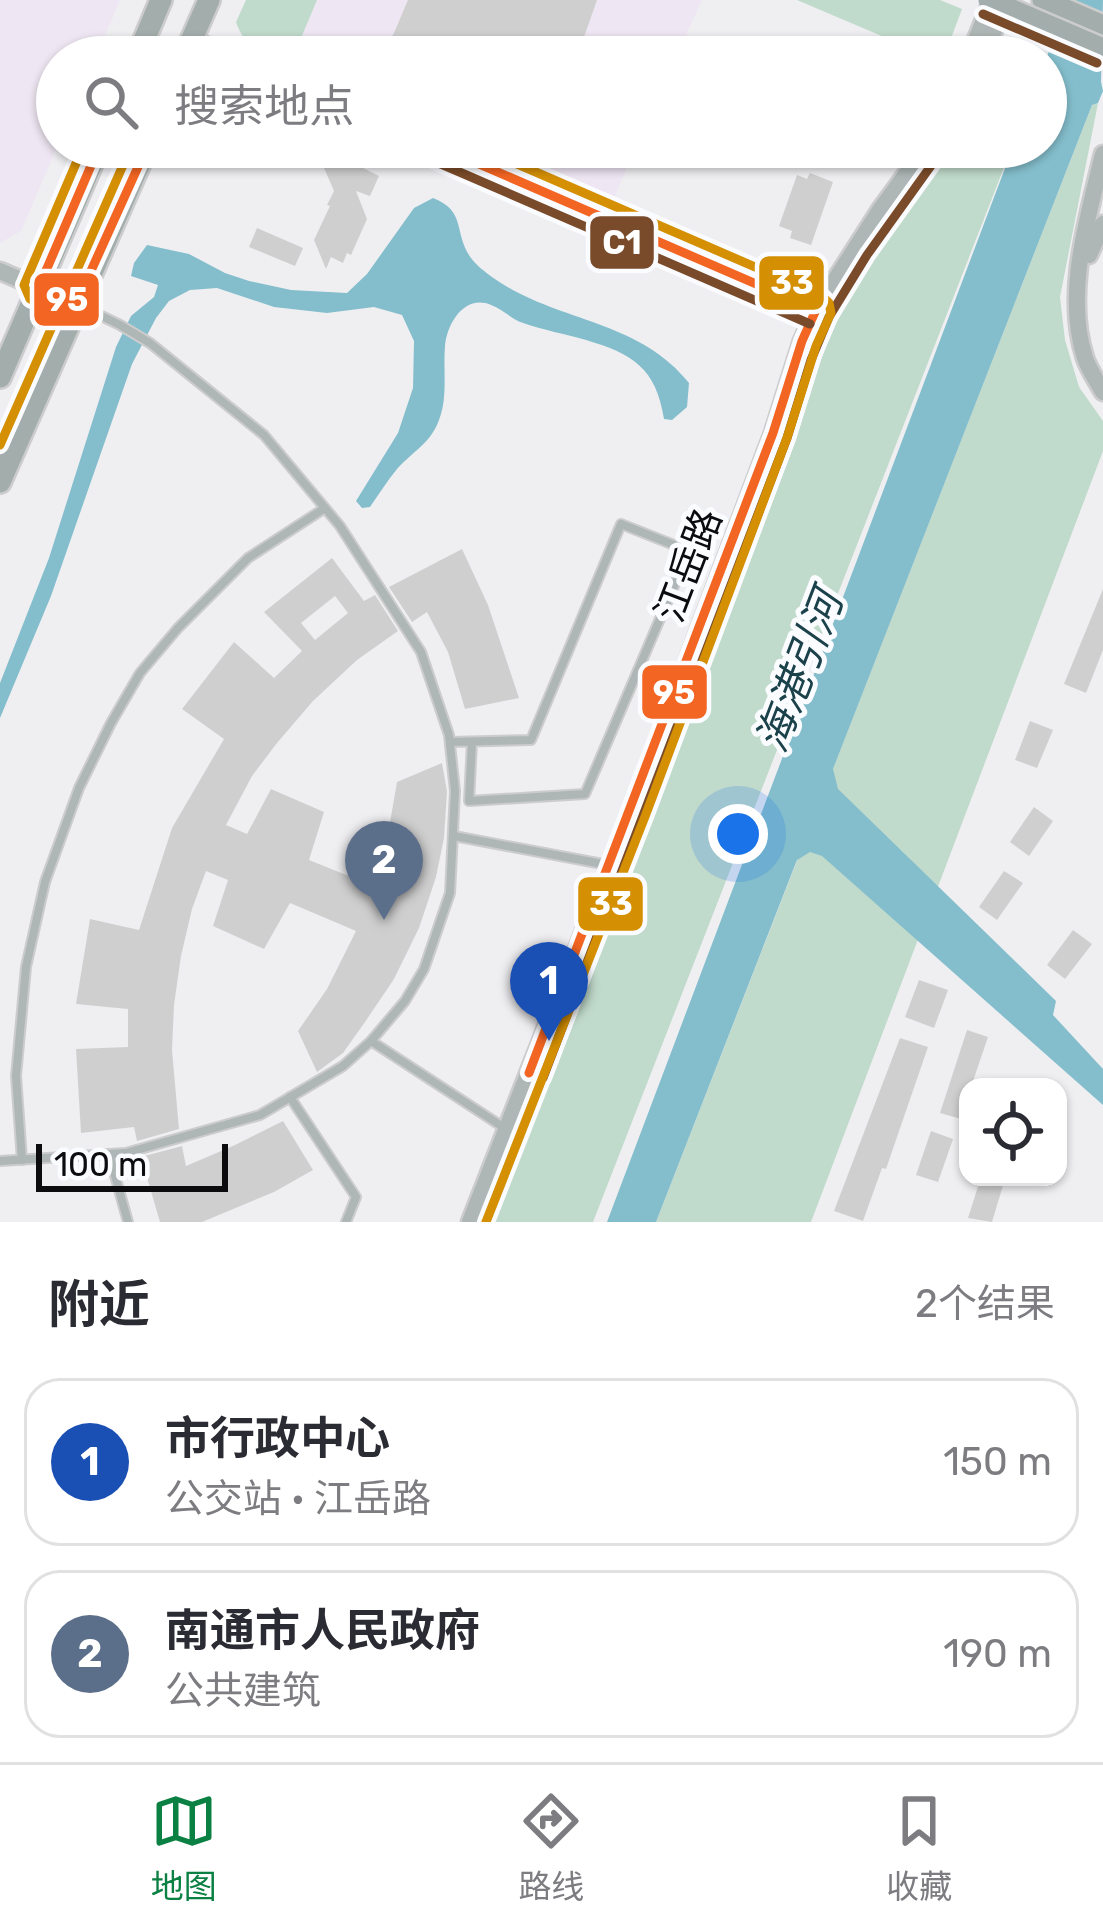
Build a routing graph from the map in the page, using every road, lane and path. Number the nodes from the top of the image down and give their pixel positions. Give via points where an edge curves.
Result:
1 (161, 0) edge
2 (208, 0) edge
3 (990, 0) edge
4 (1007, 0) edge
5 (1043, 0) edge
6 (1103, 26) edge
7 (146, 36) edge
8 (193, 36) edge
9 (977, 36) edge
10 (992, 36) edge
11 (1103, 50) edge
12 (1103, 154) edge
13 (90, 168) edge
14 (138, 168) edge
15 (488, 168) edge
16 (911, 168) edge
17 (1103, 224) edge
18 (0, 271) edge
19 (1078, 278) junction
20 (39, 287) junction
21 (76, 304) junction
22 (815, 310) junction
23 (0, 376) edge
24 (1103, 392) edge
25 (0, 482) edge
26 (325, 508) junction
27 (450, 742) junction
28 (472, 742) junction
29 (454, 836) junction
30 (610, 866) junction
31 (371, 1041) junction
32 (290, 1097) junction
33 (507, 1130) junction
34 (109, 1154) junction
35 (22, 1160) junction
36 (0, 1161) edge
37 (128, 1222) edge
38 (346, 1222) edge
39 (470, 1222) edge

1 - 7 main road
2 - 8 main road
3 - 9 street
3 - 11 main road, bridge
4 - 10 street
5 - 6 main road
12 - 19 street
13 - 20 main road
14 - 21 main road
15 - 22 street
16 - 22 street, 江岳路
17 - 19 street
18 - 20 street
19 - 24 street via 1086,361
20 - 21 street
20 - 23 main road
21 - 25 main road
21 - 26 lane via 149,343 264,435
22 - 30 street, 江岳路
26 - 27 lane via 421,652
26 - 35 lane via 248,558 178,628 140,673 79,788 26,967 16,1076
27 - 28 lane
27 - 29 lane
28 - 28 lane via 531,740 621,524 689,551 585,794 470,802
29 - 30 lane
29 - 31 lane via 449,892 424,969
30 - 33 street, 江岳路
31 - 32 lane
31 - 33 lane
32 - 34 lane via 260,1115
32 - 38 lane via 356,1197
33 - 39 street, 江岳路
34 - 35 lane
34 - 37 lane
35 - 36 lane

